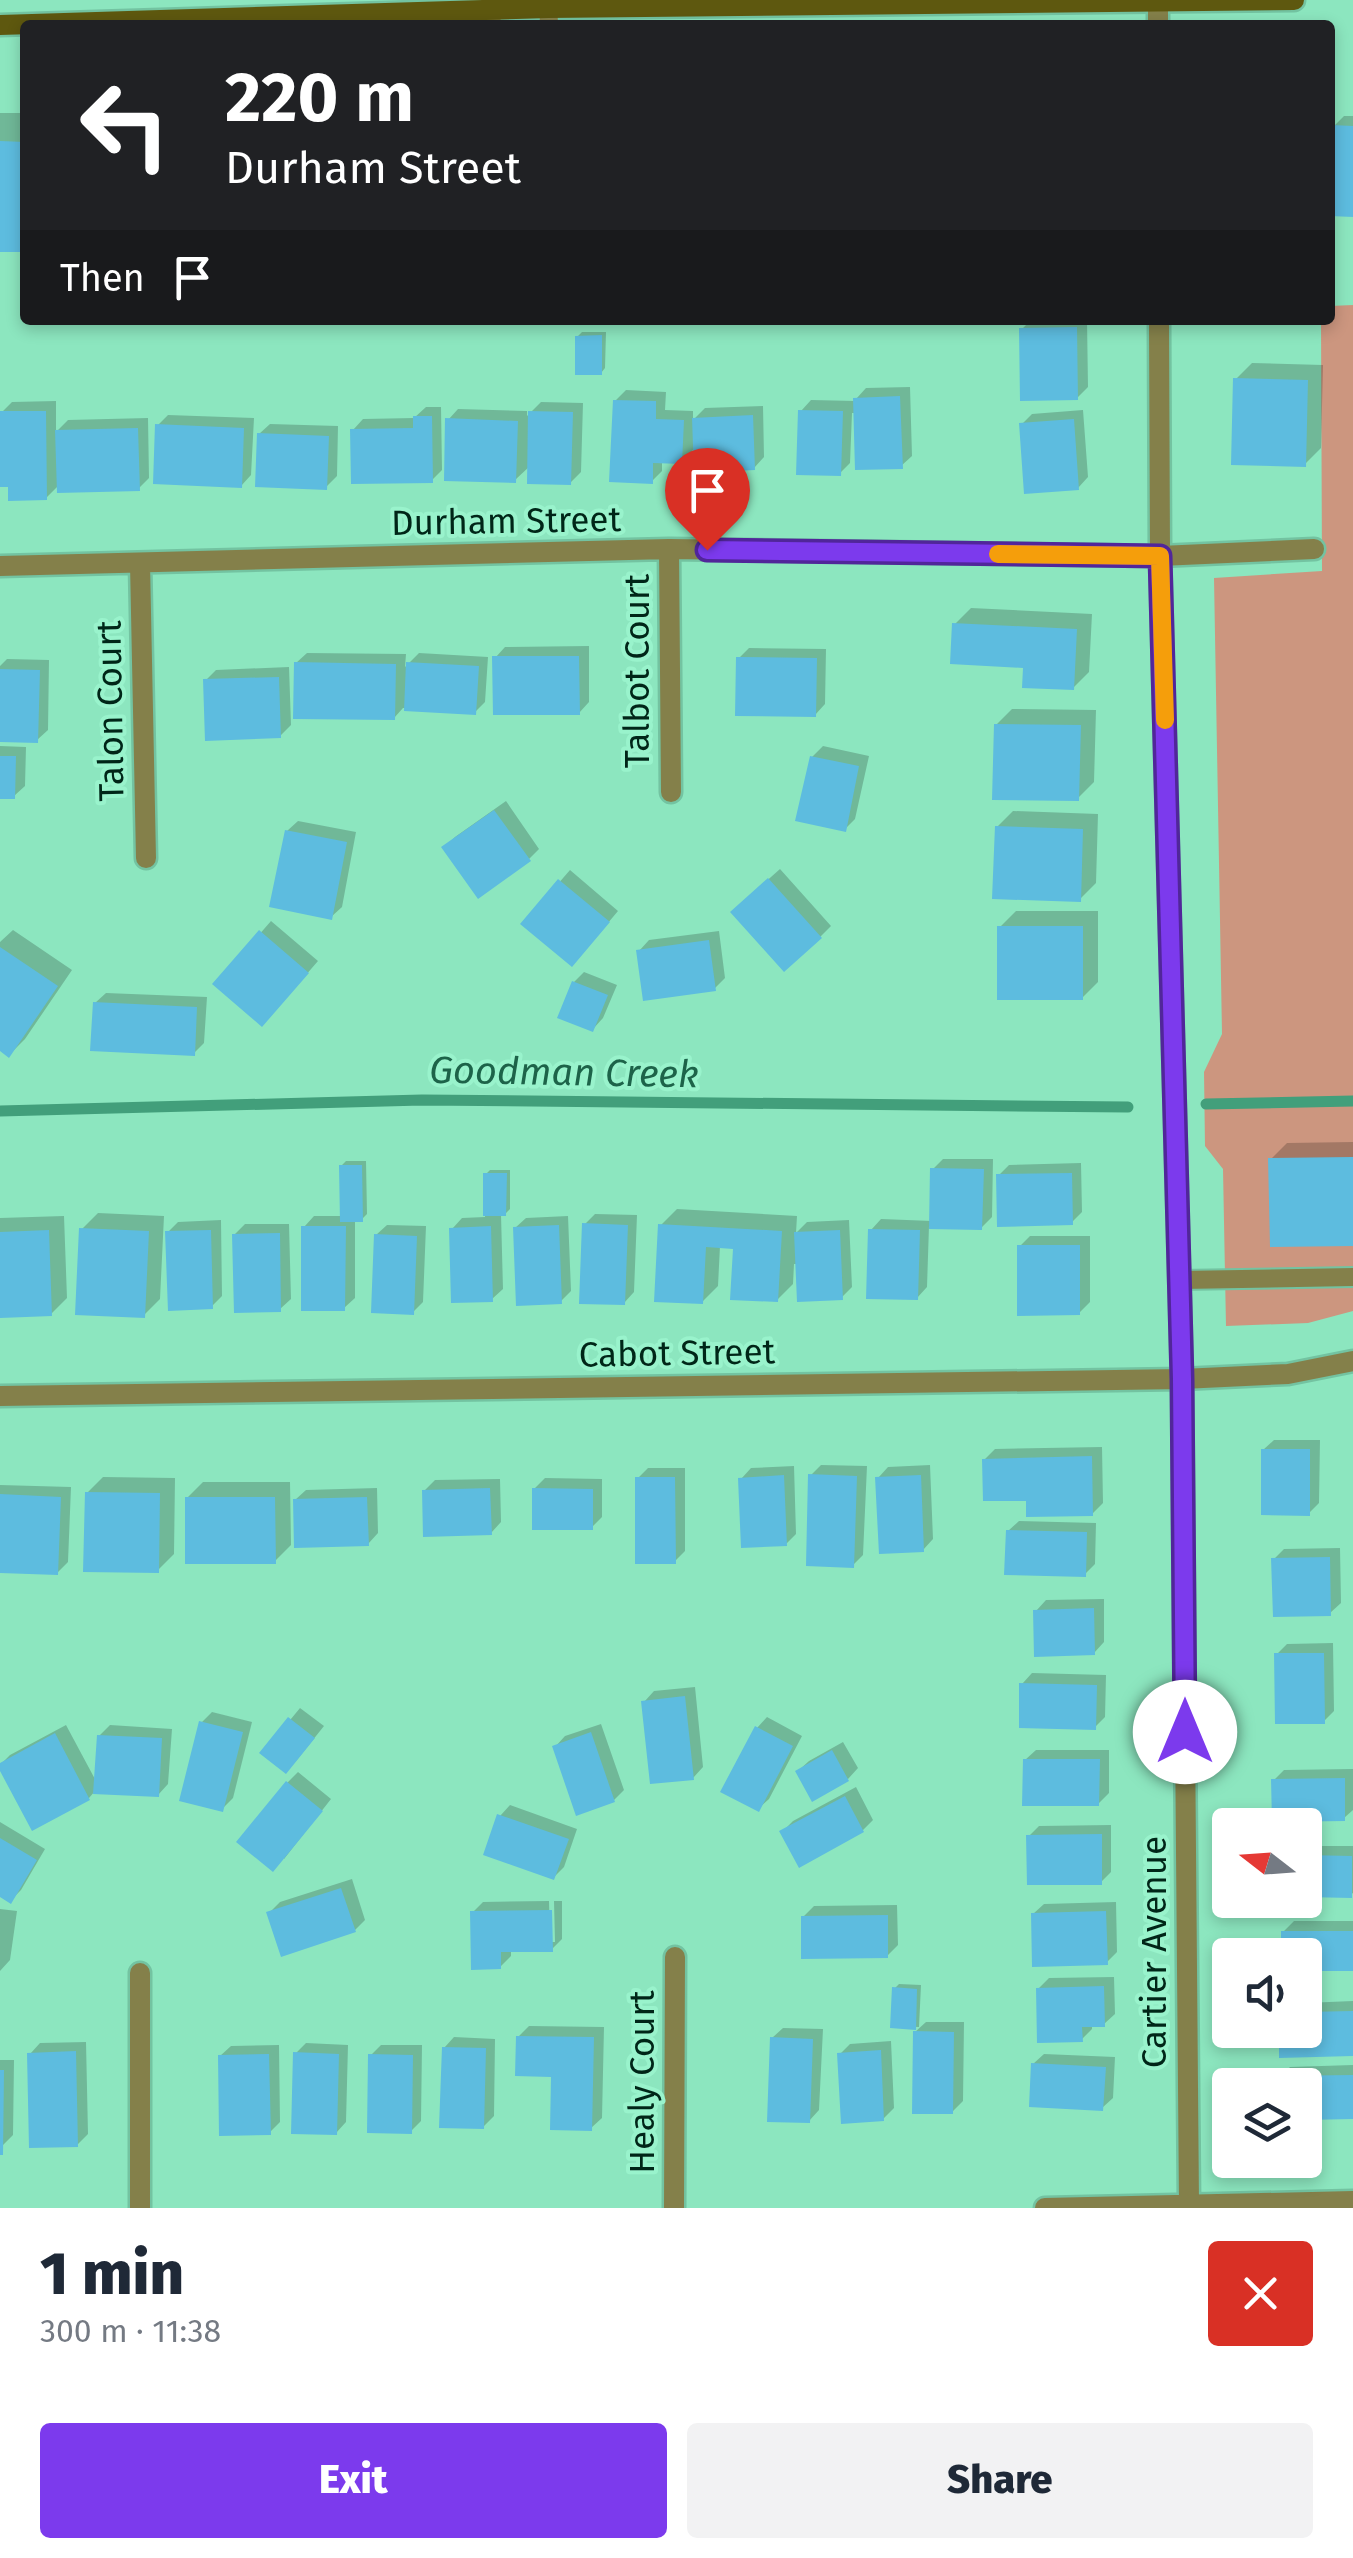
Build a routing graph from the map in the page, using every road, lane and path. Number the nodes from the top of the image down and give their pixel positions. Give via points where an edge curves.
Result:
1 (1294, 0) edge
2 (1158, 2) edge
3 (548, 11) edge
4 (491, 12) edge
5 (312, 20) edge
6 (1159, 325) edge
7 (669, 549) junction
8 (1314, 550) dead end
9 (1160, 556) junction
10 (140, 563) junction
11 (0, 566) edge
12 (671, 792) dead end
13 (146, 858) dead end
14 (1353, 1277) edge
15 (1180, 1280) junction
16 (1353, 1361) edge
17 (1182, 1379) junction
18 (0, 1396) edge
19 (676, 1957) dead end
20 (140, 1973) dead end
21 (1353, 2202) edge
22 (1188, 2204) junction
23 (140, 2208) edge
24 (674, 2208) edge
25 (1045, 2208) edge

1 - 2 main road
2 - 3 main road
3 - 4 main road
4 - 5 main road
6 - 9 street, Cartier Avenue
7 - 9 street, Durham Street
7 - 10 street, Durham Street
7 - 12 street, Talbot Court
8 - 9 street, Durham Street
9 - 15 street, Cartier Avenue
10 - 11 street, Durham Street
10 - 13 street, Talon Court
14 - 15 lane
15 - 17 street, Cartier Avenue
16 - 17 street, Cabot Street via 1288,1374
17 - 18 street, Cabot Street
17 - 22 street, Cartier Avenue
19 - 24 street, Healy Court
20 - 23 street
21 - 22 street
22 - 25 street

